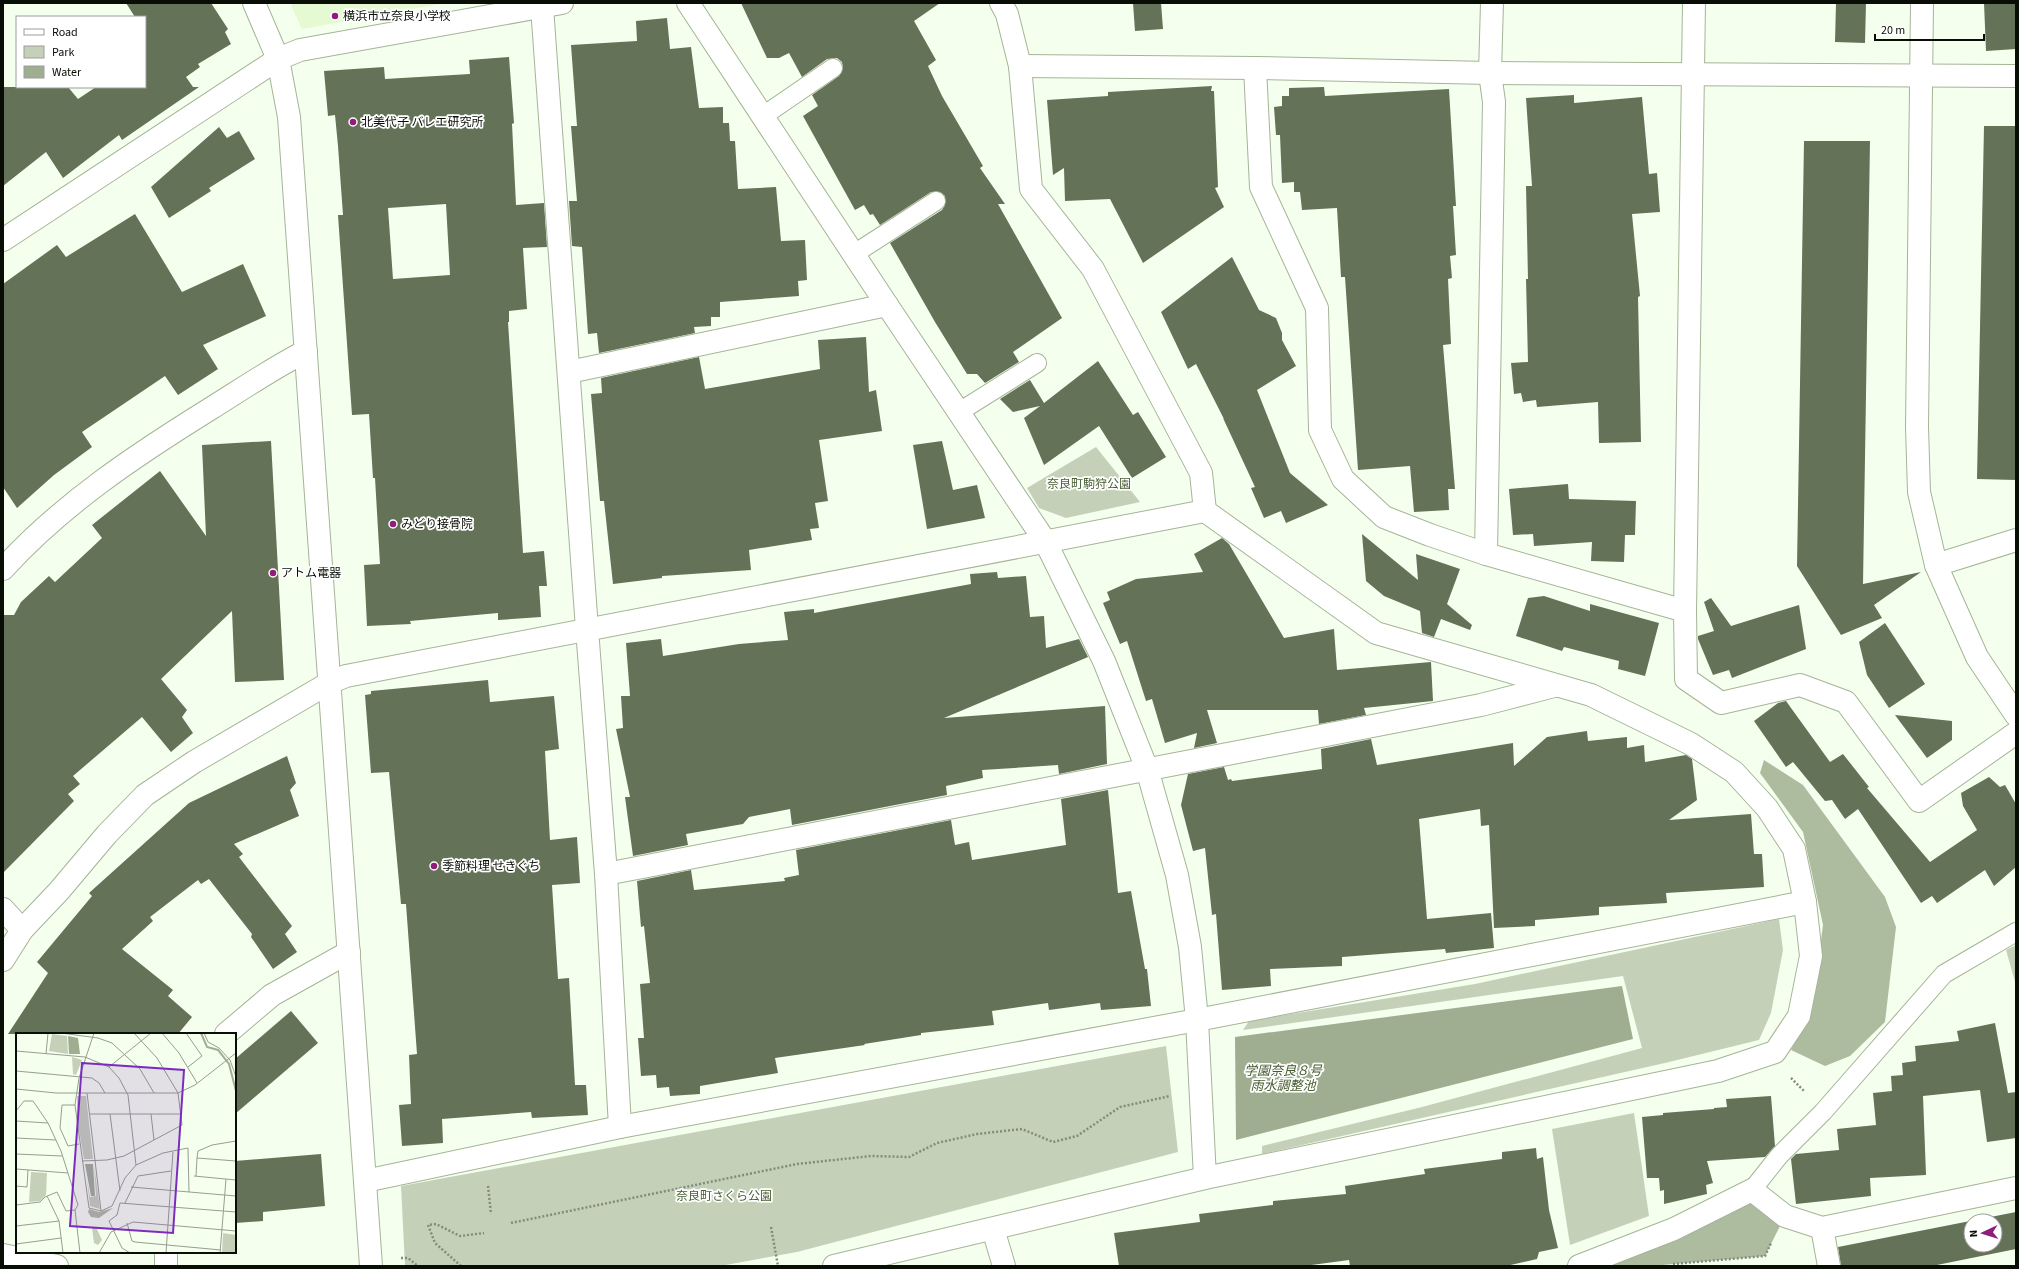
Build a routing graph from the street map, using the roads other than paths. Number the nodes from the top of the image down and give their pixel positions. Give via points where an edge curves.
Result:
1 (254, 3) edge
2 (688, 3) edge
3 (1001, 3) edge
4 (1492, 3) edge
5 (1694, 3) edge
6 (1922, 3) edge
7 (552, 5) edge
8 (278, 59) junction
9 (1020, 66) junction
10 (833, 68) dead end
11 (1255, 68) junction
12 (1490, 73) junction
13 (1693, 74) junction
14 (1921, 74) junction
15 (2016, 76) edge
16 (763, 116) junction
17 (936, 201) dead end
18 (3, 240) edge
19 (854, 254) junction
20 (887, 305) junction
21 (306, 351) junction
22 (1037, 363) dead end
23 (569, 372) junction
24 (959, 412) junction
25 (1205, 512) junction
26 (2016, 540) edge
27 (1045, 541) junction
28 (1486, 554) junction
29 (1936, 565) junction
30 (3, 568) edge
31 (1685, 610) junction
32 (587, 629) junction
33 (329, 683) junction
34 (1554, 686) junction
35 (2016, 715) edge
36 (2016, 733) edge
37 (1147, 769) junction
38 (606, 874) junction
39 (1805, 902) junction
40 (3, 909) edge
41 (22, 930) junction
42 (2016, 932) edge
43 (349, 952) junction
44 (3, 960) edge
45 (1196, 1020) junction
46 (227, 1033) edge
47 (620, 1127) junction
48 (1205, 1178) junction
49 (365, 1181) junction
50 (2016, 1188) edge
51 (1752, 1190) junction
52 (1822, 1228) junction
53 (993, 1229) junction
54 (166, 1253) edge
55 (3, 1255) edge
56 (57, 1266) edge
57 (166, 1266) edge
58 (371, 1266) edge
59 (834, 1266) edge
60 (1004, 1266) edge
61 (1579, 1266) edge
62 (1829, 1266) edge

1 - 8 street
2 - 16 street
3 - 9 street via 1008,14
4 - 12 street
5 - 13 street
6 - 14 street
7 - 8 street via 300,50
7 - 23 street
8 - 18 street
8 - 21 street via 289,117
9 - 11 street
9 - 25 street via 1031,189 1093,269 1201,473
10 - 16 lane
11 - 12 street
11 - 28 street via 1261,187 1317,308 1320,430 1343,479 1384,517
12 - 13 street
12 - 28 street via 1494,102
13 - 14 street
13 - 31 street
14 - 15 street
14 - 29 street via 1917,427 1919,492
16 - 19 street
17 - 19 lane
19 - 20 street
20 - 23 street
20 - 24 street
21 - 30 street via 153,444 87,493 21,549
21 - 33 street
22 - 24 lane
23 - 32 street
24 - 27 street
25 - 27 street
25 - 34 street via 1376,633
26 - 29 street
27 - 32 street
27 - 37 street via 1104,660
28 - 31 street
29 - 35 street via 1977,657
31 - 36 street via 1686,679 1721,703 1800,685 1846,702 1919,800
32 - 33 street via 354,674
32 - 38 street
33 - 41 street via 194,762 145,795
33 - 43 street
34 - 37 street via 1481,705
34 - 39 street via 1591,695 1646,721 1691,744 1734,772 1767,808 1794,849
37 - 38 street
37 - 45 street via 1177,875 1190,948
38 - 47 street
39 - 45 street
39 - 48 street via 1811,956 1801,1008 1799,1016 1775,1052 1718,1071
40 - 41 street
41 - 44 street
42 - 51 lane via 1944,974 1823,1112 1779,1156
43 - 46 street via 272,995
43 - 49 street
45 - 47 street
45 - 48 street
47 - 49 street
48 - 53 street
49 - 58 street
50 - 52 street
51 - 52 street via 1785,1216
51 - 61 street via 1674,1229
52 - 62 street
53 - 59 street
53 - 60 street
54 - 57 street
55 - 56 street

